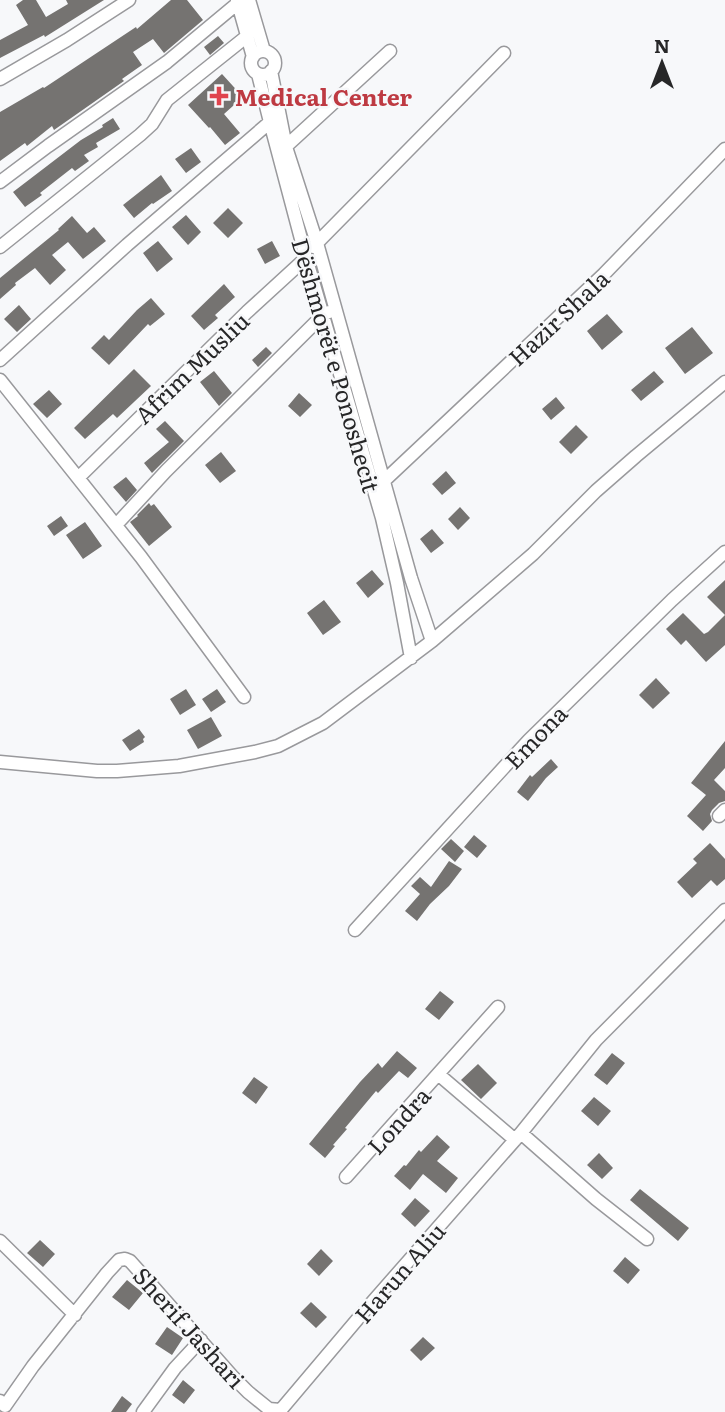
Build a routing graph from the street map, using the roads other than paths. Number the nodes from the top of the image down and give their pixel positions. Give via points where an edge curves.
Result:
1 (129, 0) edge
2 (241, 1) edge
3 (247, 37) junction
4 (390, 51) dead end
5 (504, 53) dead end
6 (258, 54) junction
7 (265, 72) junction
8 (0, 79) edge
9 (270, 122) junction
10 (725, 149) edge
11 (282, 150) junction
12 (0, 183) edge
13 (297, 201) junction
14 (317, 243) junction
15 (0, 247) edge
16 (306, 256) junction
17 (336, 309) junction
18 (323, 315) junction
19 (0, 360) edge
20 (0, 380) edge
21 (725, 382) edge
22 (78, 478) junction
23 (385, 480) junction
24 (116, 525) junction
25 (393, 537) junction
26 (725, 552) edge
27 (432, 641) junction
28 (411, 658) junction
29 (244, 697) dead end
30 (0, 762) edge
31 (725, 910) edge
32 (355, 930) dead end
33 (498, 1007) dead end
34 (438, 1074) junction
35 (518, 1137) junction
36 (346, 1177) dead end
37 (647, 1239) dead end
38 (0, 1241) edge
39 (75, 1315) junction
40 (201, 1340) junction
41 (2, 1406) edge
42 (280, 1411) edge
43 (144, 1412) edge

1 - 8 street
2 - 3 street, Dëshmorët e Ponoshecit
2 - 6 street, Dëshmorët e Ponoshecit
2 - 12 street via 167,62
3 - 6 street, Dëshmorët e Ponoshecit
3 - 15 street via 167,100 140,135
4 - 11 street
5 - 14 street, Afrim Musliu
6 - 7 street, Dëshmorët e Ponoshecit via 251,63 253,70
6 - 7 street, Dëshmorët e Ponoshecit via 270,53 274,59
7 - 9 street, Dëshmorët e Ponoshecit
7 - 11 street, Dëshmorët e Ponoshecit
9 - 11 street, Dëshmorët e Ponoshecit
9 - 19 street
10 - 23 street, Hazir Shala via 604,274
11 - 13 street, Dëshmorët e Ponoshecit
13 - 14 street, Dëshmorët e Ponoshecit
13 - 16 street, Dëshmorët e Ponoshecit
14 - 16 street, Afrim Musliu
14 - 17 street, Dëshmorët e Ponoshecit
16 - 18 street, Dëshmorët e Ponoshecit
16 - 22 street, Afrim Musliu
17 - 18 street
17 - 23 street, Dëshmorët e Ponoshecit
18 - 24 street
18 - 25 street, Dëshmorët e Ponoshecit via 382,518
20 - 22 street
21 - 27 street via 596,491 533,554
22 - 24 street
23 - 25 street, Dëshmorët e Ponoshecit
24 - 29 street
25 - 27 street, Dëshmorët e Ponoshecit
25 - 28 street, Dëshmorët e Ponoshecit
26 - 32 street, Emona via 529,740
27 - 28 street
28 - 30 street via 323,723 278,746 255,752 117,771
31 - 35 street, Harun Aliu via 596,1040
33 - 34 street
34 - 35 street, Londra
34 - 36 street, Londra
35 - 37 street
35 - 42 street, Harun Aliu
38 - 39 street
39 - 40 street, Sherif Jashari via 107,1273 125,1259
39 - 41 street, Sherif Jashari
40 - 42 street, Sherif Jashari via 248,1392 269,1409
40 - 43 street

